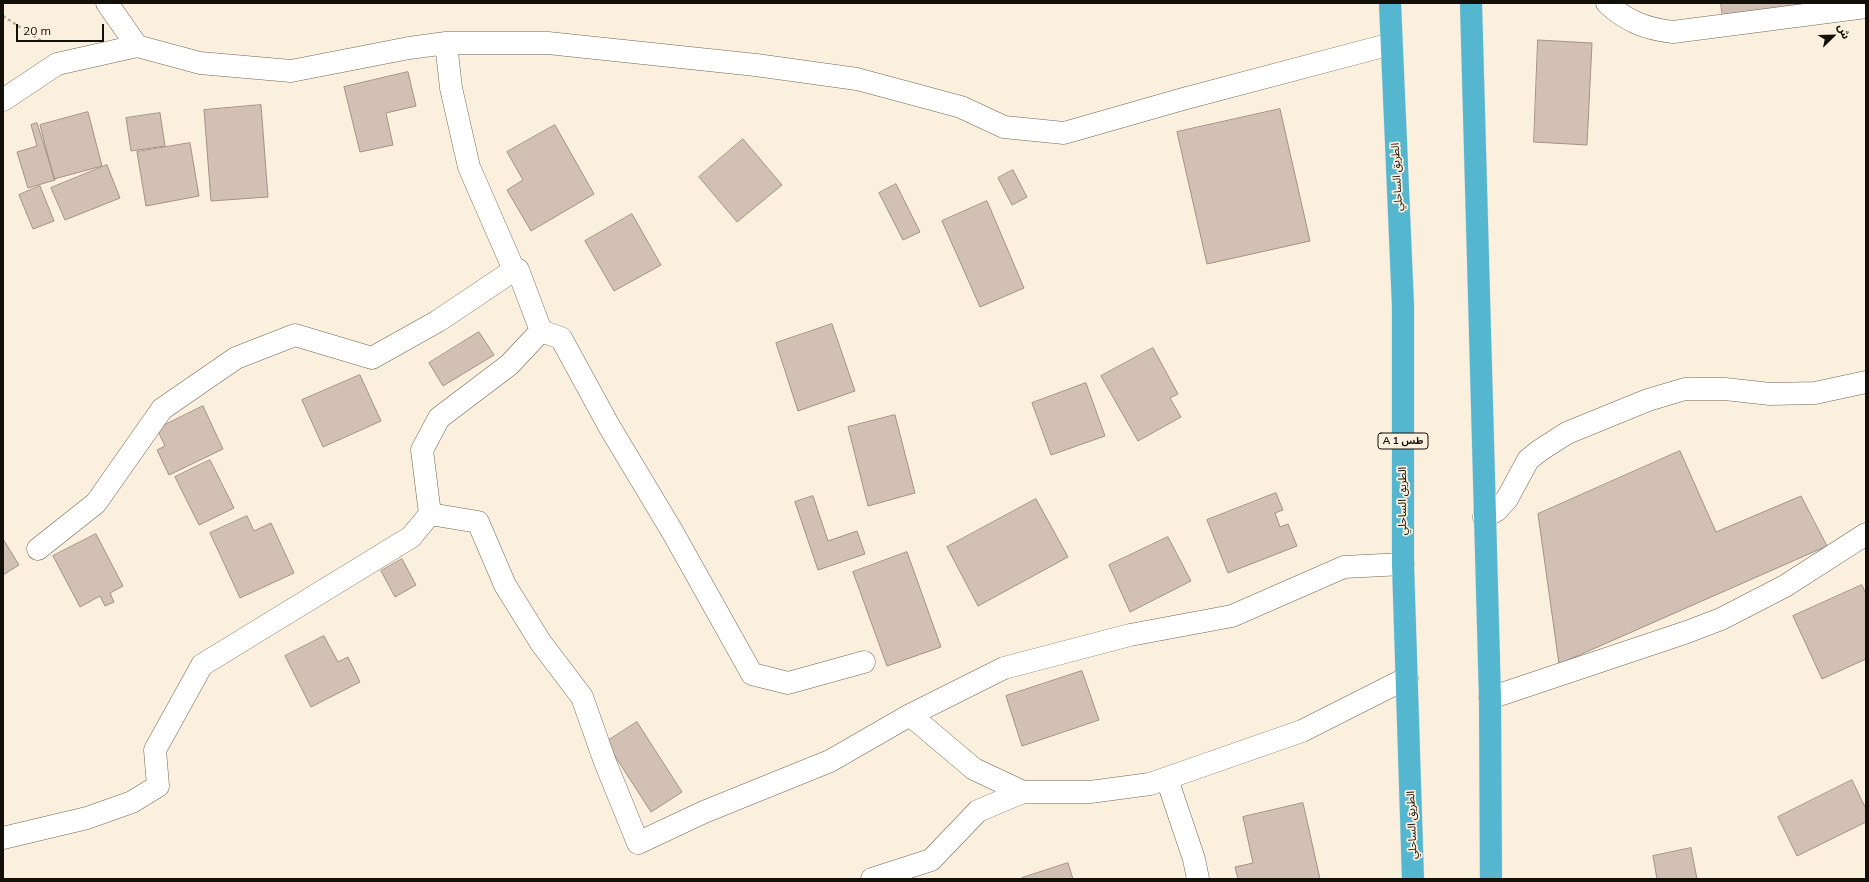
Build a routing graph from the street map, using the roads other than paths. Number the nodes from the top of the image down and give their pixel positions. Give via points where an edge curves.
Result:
1 (107, 3) edge
2 (1390, 3) edge
3 (1471, 3) edge
4 (1607, 3) edge
5 (1866, 7) edge
6 (446, 43) junction
7 (1391, 44) junction
8 (137, 46) junction
9 (3, 100) edge
10 (514, 270) junction
11 (540, 331) junction
12 (1866, 382) edge
13 (430, 514) junction
14 (1484, 518) junction
15 (1866, 534) edge
16 (38, 549) dead end
17 (1404, 564) junction
18 (864, 662) dead end
19 (1407, 678) junction
20 (1490, 698) junction
21 (910, 715) junction
22 (1167, 779) junction
23 (1023, 792) junction
24 (3, 838) edge
25 (872, 879) edge
26 (1198, 879) edge
27 (1413, 879) edge
28 (1490, 879) edge

1 - 8 street
2 - 7 highway, الطريق الساحلي / A 1 طس
3 - 14 highway
4 - 5 street via 1635,23 1653,30 1673,32
6 - 7 street via 548,43 756,65 858,79 961,107 1004,127 1064,133
6 - 8 street via 291,72 200,63
6 - 10 street via 451,88 469,167
7 - 17 highway, الطريق الساحلي / A 1 طس via 1403,306
8 - 9 street via 58,64
10 - 11 street via 518,270
10 - 16 street via 438,321 372,358 295,335 236,358 162,409 96,503
11 - 13 street via 509,365 439,418 422,450
11 - 18 street via 561,338 608,426 672,531 752,674 788,683
12 - 14 street via 1815,393 1770,394 1725,389 1685,389 1648,400 1567,433 1539,450 1528,460 1507,499 1497,510
13 - 21 street via 478,522 506,585 541,643 582,697 638,843 704,812 830,761
13 - 24 street via 411,537 202,665 155,750 158,786 132,802 88,818
14 - 20 highway
15 - 20 street via 1785,586 1721,619
17 - 19 highway, الطريق الساحلي / A 1 طس
17 - 21 street via 1344,567 1232,616 1130,635 1004,668
19 - 22 street via 1302,731
19 - 27 highway, الطريق الساحلي / A 1 طس
20 - 28 highway
21 - 23 street via 974,769
22 - 23 street via 1150,784 1090,792
22 - 26 street via 1194,859
23 - 25 street via 978,811 931,860

